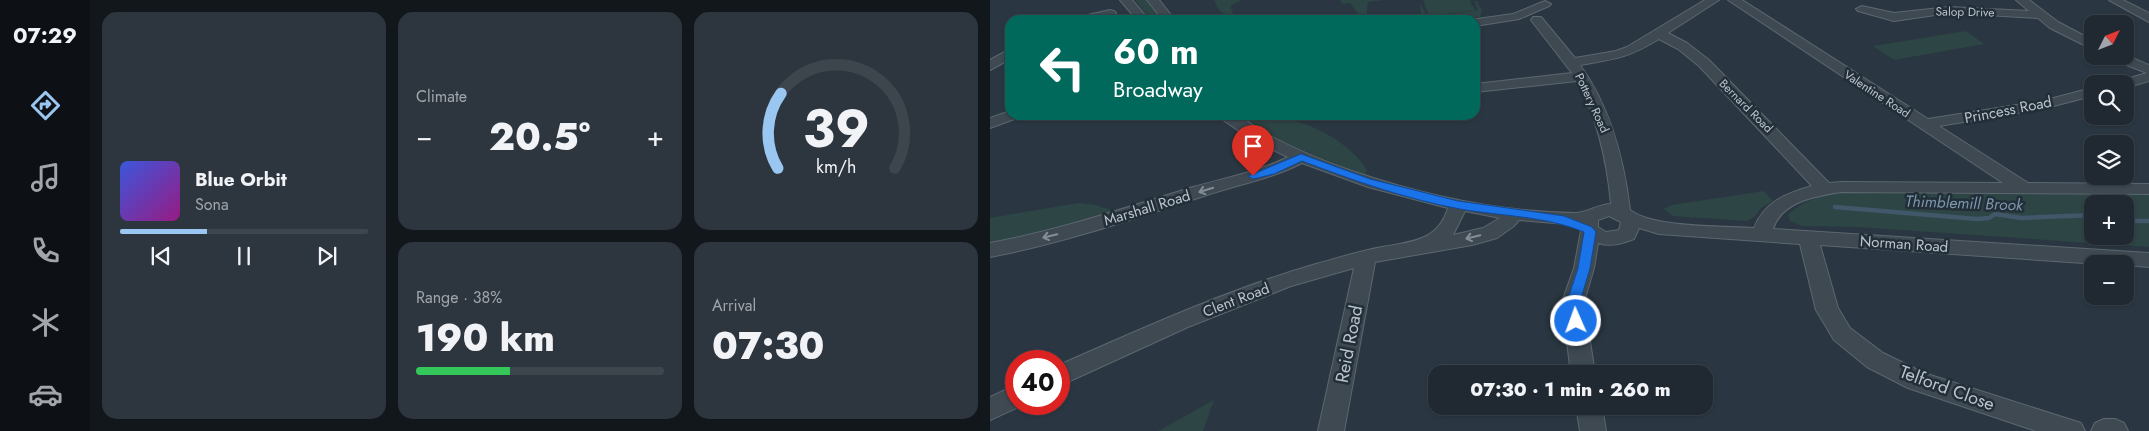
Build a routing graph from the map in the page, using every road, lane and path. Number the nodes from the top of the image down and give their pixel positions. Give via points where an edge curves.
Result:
1 (1126, 0) edge
2 (1153, 0) edge
3 (1713, 0) edge
4 (1734, 0) edge
5 (2022, 0) edge
6 (2116, 0) edge
7 (1547, 2) edge
8 (1862, 9) dead end
9 (2039, 14) junction
10 (1139, 15) edge
11 (1165, 15) edge
12 (2149, 18) edge
13 (1526, 19) junction
14 (1480, 22) edge
15 (1659, 34) junction
16 (1548, 36) joint
17 (2084, 41) edge
18 (1005, 56) edge
19 (2134, 64) edge
20 (990, 66) edge
21 (1576, 69) junction
22 (2149, 70) edge
23 (2149, 77) edge
24 (2134, 81) edge
25 (1480, 87) edge
26 (2084, 94) edge
27 (1005, 117) edge
28 (1232, 120) edge
29 (990, 122) edge
30 (1924, 124) junction
31 (1301, 157) junction
32 (1618, 178) junction
33 (2022, 187) junction
34 (1824, 189) junction
35 (2149, 189) edge
36 (1458, 205) junction
37 (1514, 214) junction
38 (1590, 223) junction
39 (1623, 226) junction
40 (1762, 234) junction
41 (1808, 237) junction
42 (1421, 246) junction
43 (990, 250) edge
44 (1366, 257) junction
45 (2149, 260) edge
46 (1584, 268) junction
47 (1582, 365) edge
48 (1070, 371) edge
49 (1005, 402) edge
50 (990, 409) edge
51 (1590, 415) edge
52 (1331, 431) edge
53 (1593, 431) edge
54 (2072, 431) edge
55 (2104, 431) edge
56 (2115, 431) edge

1 - 10 street
2 - 11 street
3 - 15 street
4 - 30 street, Valentine Road
5 - 9 street
6 - 12 street
7 - 13 street
8 - 9 street, Salop Drive via 1896,17 1949,10
9 - 17 street
13 - 14 street
13 - 16 street, Pottery Road
15 - 21 street via 1618,56
15 - 34 street, Bernard Road via 1678,42 1709,68
16 - 21 street, Pottery Road
18 - 20 street
19 - 22 street
21 - 25 street
21 - 32 street, Pottery Road via 1611,146
23 - 24 street
26 - 30 street, Princess Road
27 - 29 street
28 - 31 street
30 - 33 street, Valentine Road
31 - 36 street via 1366,181
31 -> 43 street, Marshall Road via 1271,172 1081,229
32 - 38 street
32 - 39 street, Pottery Road
33 - 34 street
33 - 35 street
34 - 40 street via 1788,200 1769,216
36 - 37 street
36 - 42 street, Clent Road via 1449,230
37 - 38 street
37 -> 42 street, Clent Road via 1490,233
38 - 39 street via 1601,238
38 - 39 street via 1609,210
38 - 46 street
39 - 40 street, Norman Road
39 - 46 street
40 - 41 street, Norman Road
41 - 45 street, Norman Road
41 - 54 street, Telford Close via 1827,310 1842,334 1875,360 1917,381
42 - 44 street, Clent Road
44 - 48 street, Clent Road via 1284,282 1180,320
44 - 52 street, Reid Road
46 - 47 street via 1573,302
49 - 50 street
51 - 53 street
55 - 56 street

